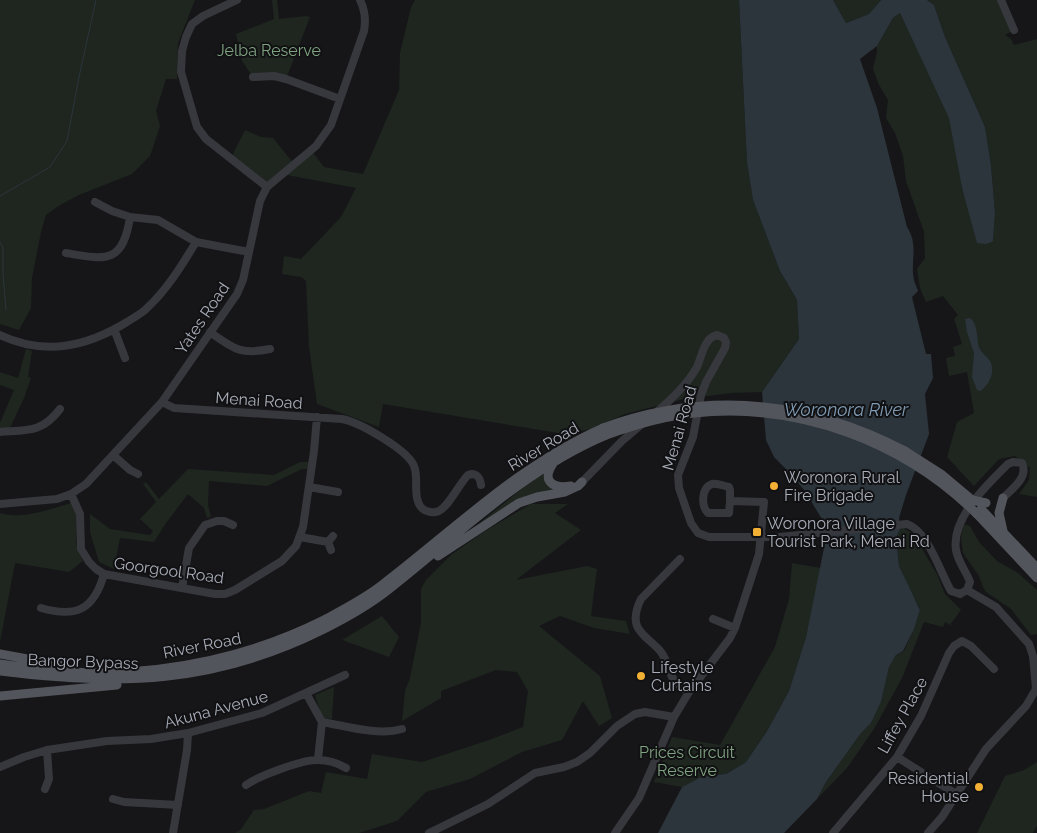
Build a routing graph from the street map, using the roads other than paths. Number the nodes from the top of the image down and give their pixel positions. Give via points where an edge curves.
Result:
1 (237, 0) edge
2 (360, 0) edge
3 (1001, 0) edge
4 (1014, 30) dead end
5 (253, 77) dead end
6 (340, 99) junction
7 (267, 187) junction
8 (95, 202) dead end
9 (130, 216) junction
10 (196, 242) junction
11 (249, 252) junction
12 (66, 253) dead end
13 (114, 329) junction
14 (210, 332) junction
15 (0, 335) edge
16 (270, 349) dead end
17 (126, 358) dead end
18 (162, 402) junction
19 (60, 409) dead end
20 (317, 417) junction
21 (0, 432) edge
22 (605, 432) junction
23 (113, 455) junction
24 (556, 460) junction
25 (138, 474) dead end
26 (582, 482) junction
27 (481, 485) dead end
28 (309, 487) junction
29 (338, 492) dead end
30 (71, 494) junction
31 (1003, 498) junction
32 (730, 501) junction
33 (0, 504) edge
34 (981, 509) junction
35 (233, 525) dead end
36 (1004, 533) junction
37 (300, 537) junction
38 (761, 538) junction
39 (331, 543) dead end
40 (680, 559) dead end
41 (1037, 568) edge
42 (104, 574) junction
43 (406, 576) junction
44 (1037, 578) edge
45 (970, 582) junction
46 (182, 588) junction
47 (963, 592) junction
48 (979, 598) junction
49 (41, 608) dead end
50 (713, 619) dead end
51 (735, 628) junction
52 (0, 654) edge
53 (0, 664) edge
54 (994, 669) dead end
55 (151, 670) junction
56 (0, 671) edge
57 (345, 675) dead end
58 (164, 678) junction
59 (689, 692) junction
60 (306, 693) junction
61 (0, 696) edge
62 (674, 717) junction
63 (322, 722) junction
64 (402, 729) dead end
65 (188, 733) junction
66 (47, 750) junction
67 (897, 757) junction
68 (318, 759) junction
69 (0, 767) edge
70 (346, 768) dead end
71 (246, 785) dead end
72 (45, 789) dead end
73 (956, 794) junction
74 (113, 799) dead end
75 (178, 805) junction
76 (173, 833) edge
77 (429, 833) edge
78 (615, 833) edge
79 (833, 833) edge
80 (928, 833) edge

1 - 7 street via 192,24 182,51 181,72 197,127 206,139
2 - 6 street, Yates Road via 364,9 364,31
3 - 4 street
5 - 6 street via 286,79
6 - 7 street, Yates Road via 331,125 316,146
7 - 11 street, Yates Road via 256,215
8 - 9 street
9 - 10 street via 158,220
9 - 12 street via 128,235 120,250 106,257 90,258
10 - 11 street
10 - 13 street via 178,273 146,310
11 - 14 street, Yates Road via 238,294
13 - 15 street via 67,347 28,345
13 - 17 street
14 - 16 street via 238,351
14 - 18 street, Yates Road
18 - 20 street, Menai Road via 174,408
18 - 23 street
19 - 21 street via 51,421 35,429
20 - 27 street, Menai Road via 358,424 403,453 414,466 419,504 424,510 439,511 468,475 478,476
20 - 28 street, Goorgool Road
22 - 24 main road, River Road
22 - 34 main road, River Road, bridge via 693,413 754,412 808,420 853,434 895,453
22 - 34 main road, River Road, bridge via 644,415 692,406 735,404 789,409 833,420 884,440 932,468
22 - 55 main road, River Road via 564,447 511,482 382,586 303,630 256,649
23 - 25 street
23 - 30 street via 86,484
24 - 26 main road via 548,473 551,484 561,487
24 - 43 main road, River Road
26 - 38 street, Menai Road via 622,441 678,392 696,368 708,341 712,336 720,335 726,348 701,395 693,437 678,475 679,488 690,523 698,533 709,537
26 - 43 main road via 565,492 519,503
28 - 29 street
28 - 37 street, Goorgool Road
30 - 33 street via 47,501
30 - 42 street, Goorgool Road via 80,514 79,538 83,554
31 - 34 main road
31 - 36 main road via 998,513
31 - 45 street via 1021,480 1024,474 1022,464 1008,464 982,490 960,522 956,550
32 - 32 street via 729,513 708,513 703,502 711,484 729,487
32 - 38 street via 764,502
34 - 36 main road, River Road
34 - 44 main road, River Road
35 - 46 street via 217,521 205,525 189,548
36 - 41 main road, River Road
37 - 39 street
37 - 46 street, Goorgool Road via 282,561 235,590 215,594
38 - 47 street, Menai Road via 907,524 916,528 949,588 953,592
38 - 51 street via 759,554
40 - 59 street via 641,599 636,618 640,630 661,652 679,686
42 - 46 street, Goorgool Road
42 - 49 street via 98,594 78,610 65,612
43 - 58 main road, River Road via 386,592 312,635 250,659
45 - 47 street
45 - 48 street
47 - 48 street
48 - 73 street via 996,608 1029,644 1036,689 1026,706 986,749
50 - 51 street
51 - 59 street
52 - 55 main road via 73,667
53 - 55 main road, Bangor Bypass via 89,673
54 - 67 street, Liffey Place via 971,646 962,641 954,646 921,716
56 - 58 main road, Bangor Bypass via 84,680
57 - 60 street, Akuna Avenue
58 - 61 main road
59 - 62 street
60 - 63 street
60 - 65 street, Akuna Avenue via 262,713
62 - 77 street via 645,712 634,714 577,762 534,773 493,801
62 - 78 street via 639,798
63 - 64 street via 379,731
63 - 68 street
65 - 66 street, Akuna Avenue
65 - 75 street
66 - 69 street, Akuna Avenue
66 - 72 street via 49,779
67 - 73 street
67 - 79 street, Liffey Place
68 - 70 street
68 - 71 street via 298,762
73 - 80 street
74 - 75 street
75 - 76 street

